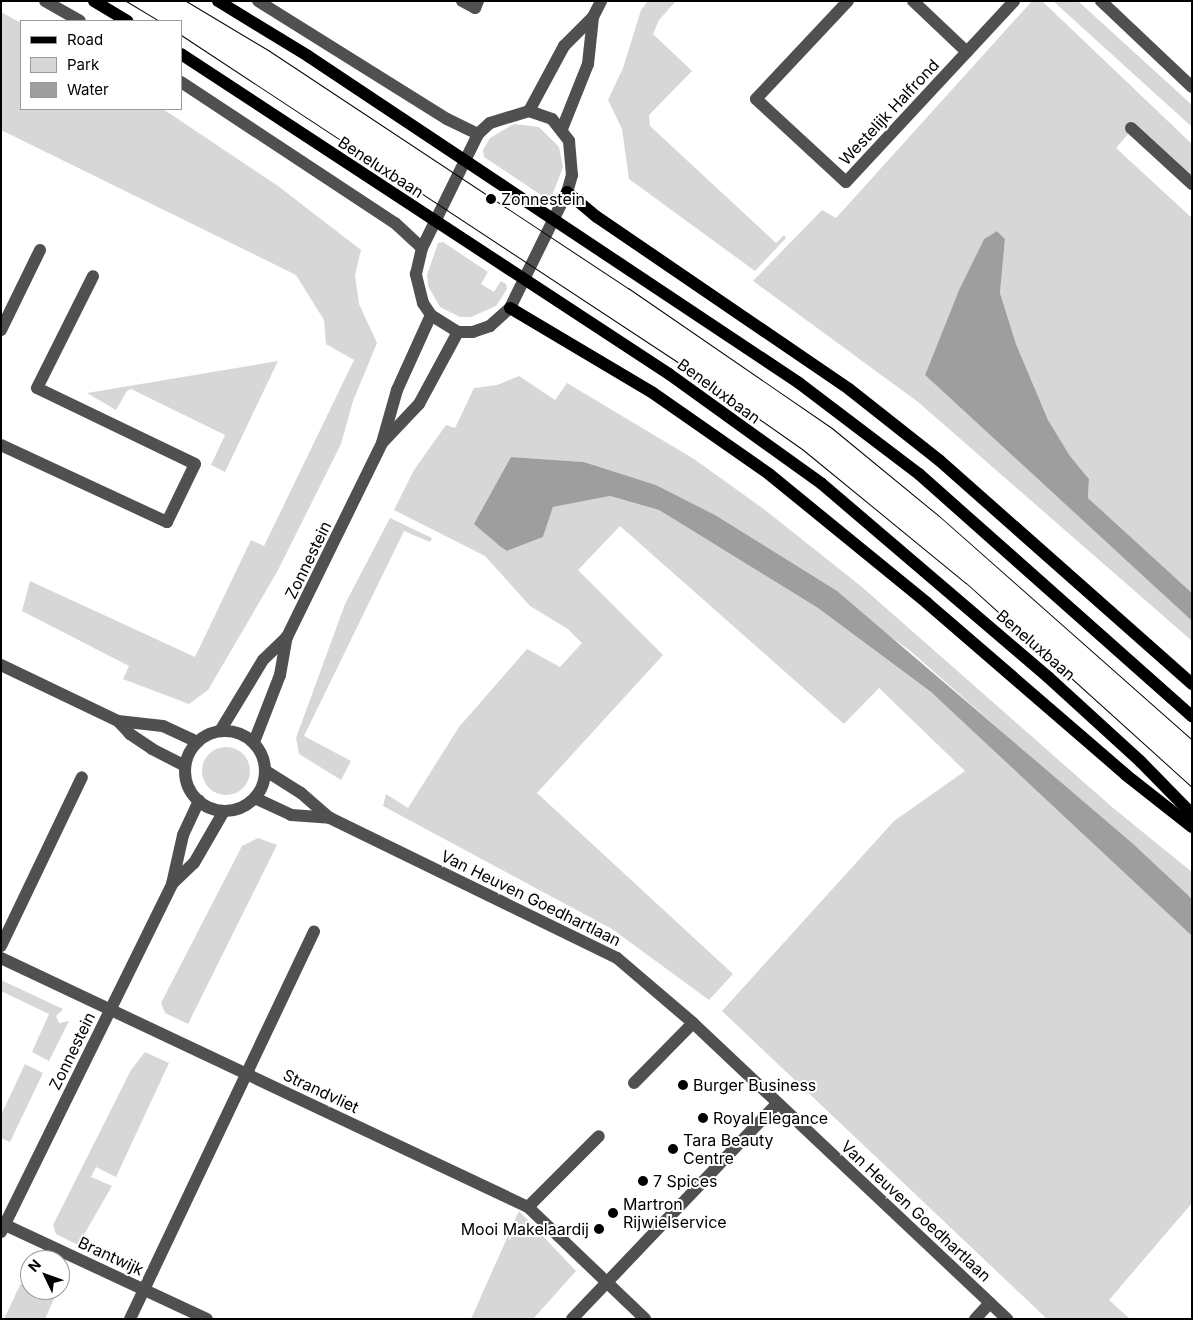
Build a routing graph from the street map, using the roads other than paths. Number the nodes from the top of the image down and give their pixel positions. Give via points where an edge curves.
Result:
1 (45, 1) edge
2 (94, 1) edge
3 (218, 1) edge
4 (258, 1) edge
5 (462, 1) edge
6 (478, 1) edge
7 (601, 1) edge
8 (848, 1) edge
9 (912, 1) edge
10 (1014, 1) edge
11 (1101, 1) edge
12 (592, 18) junction
13 (78, 20) edge
14 (125, 20) edge
15 (967, 52) junction
16 (182, 55) edge
17 (182, 83) edge
18 (1192, 87) edge
19 (529, 111) junction
20 (1132, 128) dead end
21 (562, 129) junction
22 (478, 134) junction
23 (1192, 184) edge
24 (567, 192) junction
25 (422, 248) junction
26 (40, 250) dead end
27 (93, 276) dead end
28 (510, 308) junction
29 (431, 315) junction
30 (1, 330) edge
31 (458, 332) junction
32 (382, 443) junction
33 (1, 445) edge
34 (287, 638) junction
35 (1, 665) edge
36 (1192, 684) edge
37 (1192, 716) edge
38 (118, 721) junction
39 (220, 731) junction
40 (197, 742) junction
41 (254, 742) junction
42 (186, 766) junction
43 (266, 771) junction
44 (82, 776) dead end
45 (255, 798) junction
46 (198, 801) junction
47 (224, 811) junction
48 (1192, 814) edge
49 (330, 818) junction
50 (1192, 827) edge
51 (172, 884) junction
52 (314, 931) dead end
53 (1, 946) edge
54 (1, 958) edge
55 (110, 1011) junction
56 (692, 1023) junction
57 (246, 1074) junction
58 (634, 1083) dead end
59 (778, 1103) junction
60 (599, 1136) dead end
61 (528, 1207) junction
62 (2, 1227) edge
63 (605, 1283) junction
64 (144, 1289) junction
65 (990, 1302) junction
66 (130, 1319) edge
67 (207, 1319) edge
68 (572, 1319) edge
69 (645, 1319) edge
70 (974, 1319) edge
71 (1007, 1319) edge

1 - 13 street
2 - 14 main road
3 - 37 main road via 308,56 799,383 919,474
4 - 22 street via 447,119
5 - 6 street via 475,8
7 - 12 street
8 - 15 street, Westelijk Halfrond via 756,99 846,182
9 - 15 street
10 - 15 street, Westelijk Halfrond
11 - 18 street
12 - 19 street via 564,46
12 - 21 street via 588,64
16 - 48 main road, Beneluxbaan via 669,374 822,484 1048,676 1142,762
17 - 25 street via 389,219
19 - 21 street via 552,119
19 - 22 street via 490,123
20 - 23 street
21 - 24 street via 570,141 573,157
22 - 25 street
24 - 28 street
24 - 36 main road via 597,217 765,330 887,418 940,460
25 - 29 street via 416,274 418,290
26 - 30 street
27 - 33 street via 37,388 195,464 167,522
28 - 31 street via 490,326 473,332
28 - 50 main road via 653,393 769,474
29 - 31 street
29 - 32 street, Zonnestein via 397,390
31 - 32 street, Zonnestein via 419,404
32 - 34 street, Zonnestein
34 - 39 street, Zonnestein via 263,660
34 - 41 street, Zonnestein via 280,676
35 - 38 street
38 - 40 street via 163,726
38 - 42 street via 145,744
39 - 40 street
39 - 41 street via 239,733
40 - 42 street
41 - 43 street via 261,751
42 - 46 street via 186,778
43 - 45 street
43 - 49 street, Van Heuven Goedhartlaan via 301,793
44 - 53 street
45 - 47 street via 241,808
45 - 49 street, Van Heuven Goedhartlaan via 291,815
46 - 47 street
46 - 51 street, Zonnestein via 183,835
47 - 51 street, Zonnestein via 194,863
49 - 56 street, Van Heuven Goedhartlaan via 617,958
51 - 55 street, Zonnestein
52 - 57 street
54 - 55 street, Strandvliet
55 - 57 street, Strandvliet
55 - 62 street, Zonnestein
56 - 58 street
56 - 59 street, Van Heuven Goedhartlaan
57 - 61 street, Strandvliet
57 - 64 street
59 - 63 street
59 - 65 street, Van Heuven Goedhartlaan
60 - 61 street
61 - 63 street, Strandvliet
62 - 64 street, Brantwijk
63 - 68 street
63 - 69 street, Strandvliet
64 - 66 street
64 - 67 street, Brantwijk
65 - 70 street
65 - 71 street, Van Heuven Goedhartlaan

